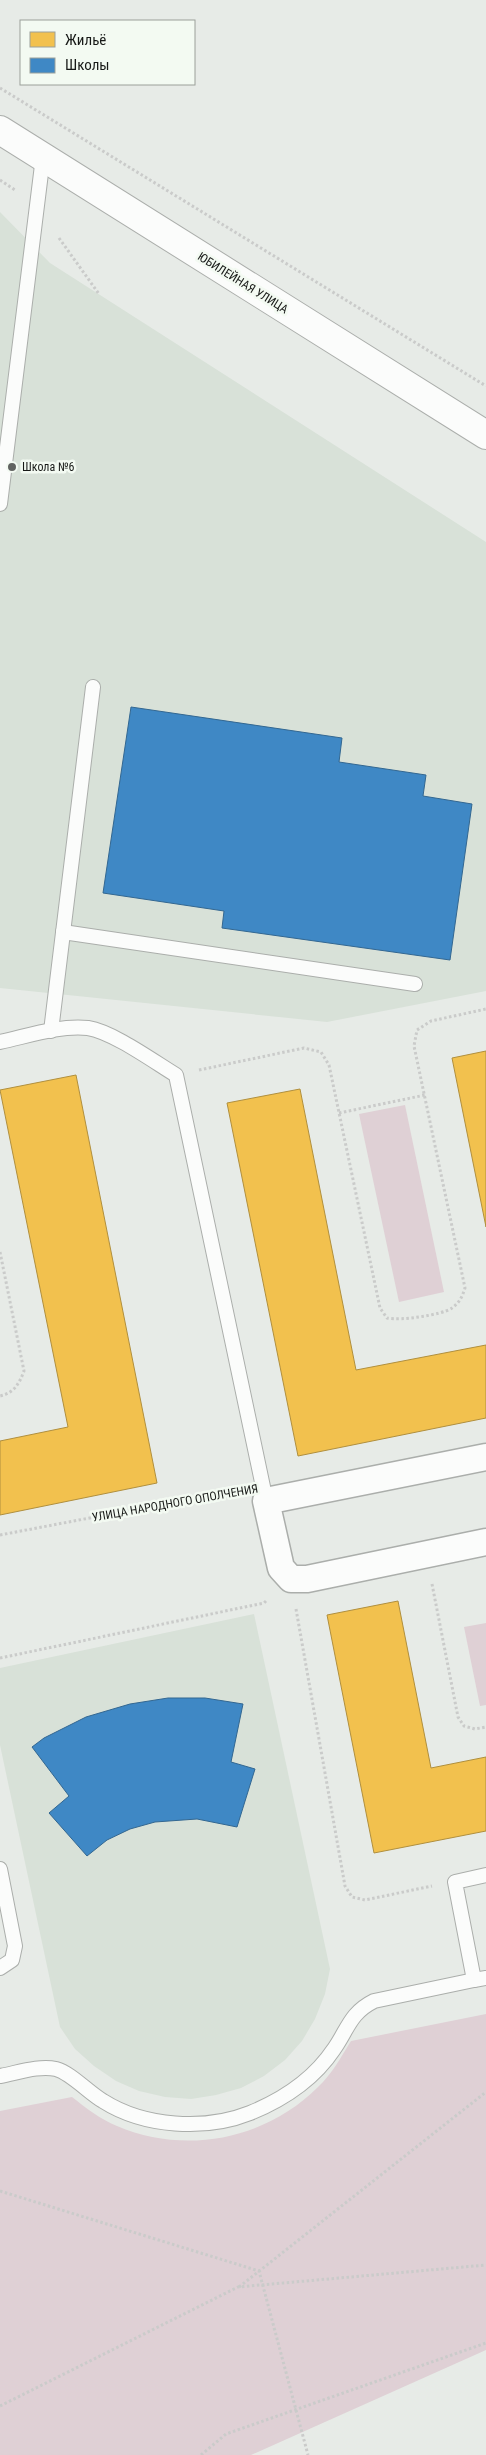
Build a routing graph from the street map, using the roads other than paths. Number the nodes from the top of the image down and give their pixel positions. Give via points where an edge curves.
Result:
1 (0, 130) edge
2 (43, 157) junction
3 (486, 435) edge
4 (0, 504) edge
5 (93, 687) dead end
6 (63, 932) junction
7 (415, 984) dead end
8 (51, 1031) junction
9 (0, 1042) edge
10 (486, 1457) edge
11 (264, 1493) junction
12 (486, 1542) edge
13 (0, 1869) edge
14 (486, 1875) edge
15 (0, 1968) edge
16 (480, 1979) edge
17 (0, 2076) edge

1 - 2 main road, ЮБИЛЕЙНАЯ УЛИЦА
2 - 3 main road, ЮБИЛЕЙНАЯ УЛИЦА
2 - 4 lane
5 - 6 lane
6 - 7 lane
6 - 8 lane
8 - 9 lane
8 - 11 lane via 88,1028 106,1033 176,1075
10 - 11 street, УЛИЦА НАРОДНОГО ОПОЛЧЕНИЯ
11 - 12 street via 281,1568 290,1579 307,1579
13 - 15 lane via 15,1946 12,1960
14 - 16 lane via 455,1882
16 - 17 lane via 374,2001 352,2017 333,2051 295,2088 249,2114 223,2121 193,2124 162,2122 133,2114 105,2102 57,2069 41,2068

